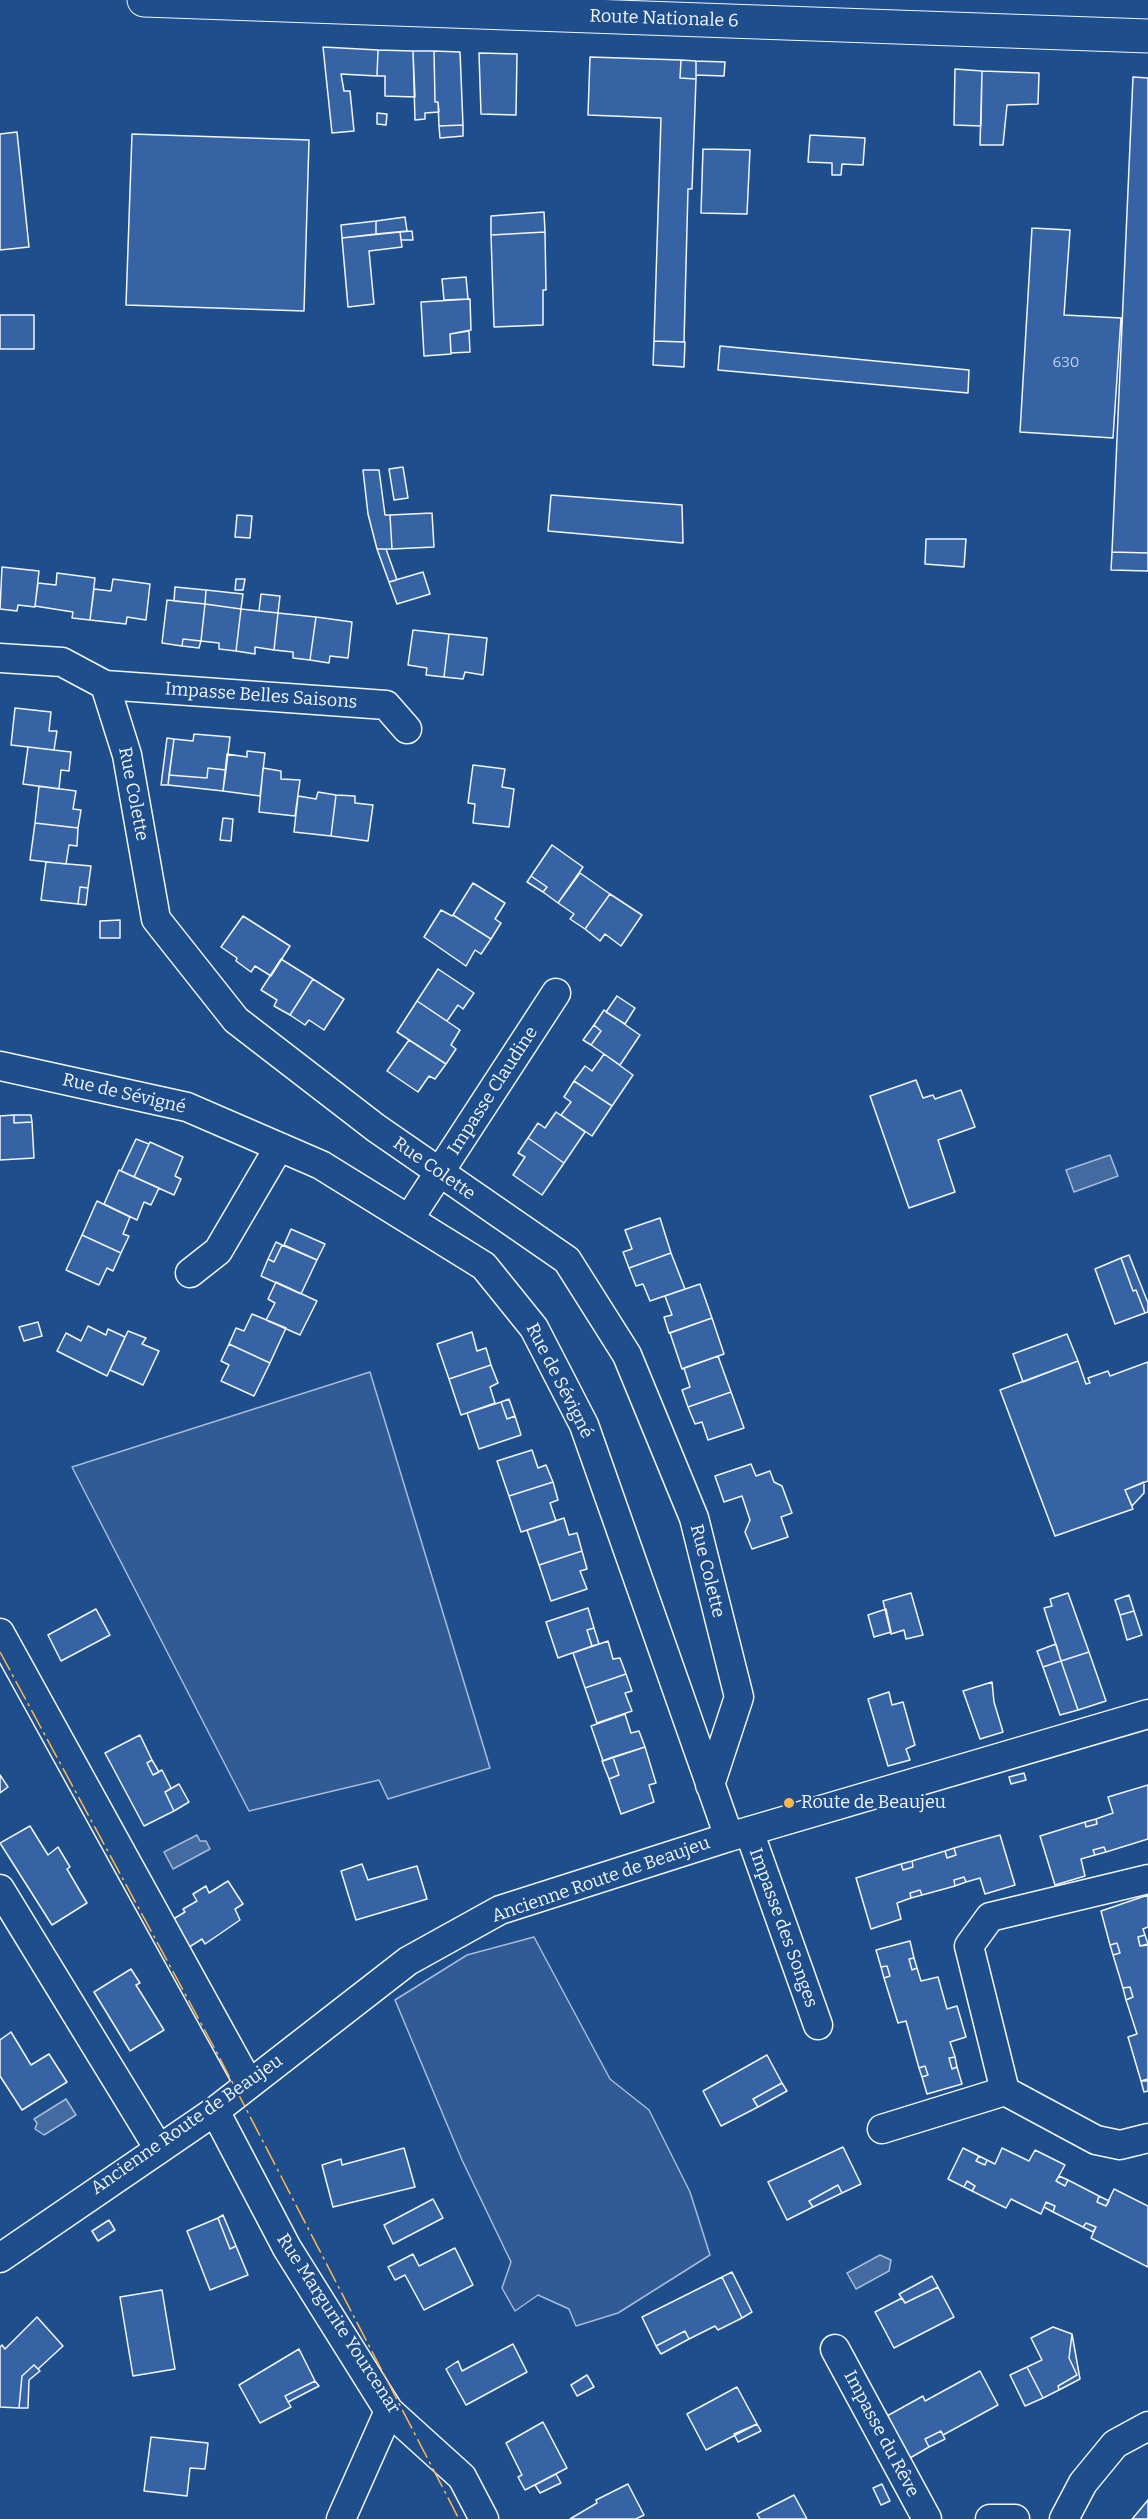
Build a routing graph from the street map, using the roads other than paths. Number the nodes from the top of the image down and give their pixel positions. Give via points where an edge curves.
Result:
1 (144, 0) edge
2 (1148, 36) edge
3 (0, 658) edge
4 (105, 685) junction
5 (407, 729) dead end
6 (556, 993) dead end
7 (0, 1066) edge
8 (279, 1147) junction
9 (440, 1173) junction
10 (409, 1219) junction
11 (190, 1273) dead end
12 (0, 1633) edge
13 (1148, 1714) edge
14 (710, 1785) junction
15 (739, 1834) junction
16 (1148, 1879) edge
17 (0, 1890) edge
18 (818, 2025) dead end
19 (249, 2085) junction
20 (1005, 2091) junction
21 (214, 2111) junction
22 (882, 2129) dead end
23 (1148, 2138) edge
24 (159, 2149) junction
25 (0, 2258) edge
26 (835, 2349) dead end
27 (389, 2411) junction
28 (1148, 2426) edge
29 (341, 2519) edge
30 (484, 2519) edge
31 (927, 2519) edge
32 (990, 2519) edge
33 (1015, 2519) edge
34 (1064, 2519) edge

1 - 2 main road, Route Nationale 6
3 - 4 street via 62,662
4 - 5 street, Impasse Belles Saisons via 386,705
4 - 9 street, Rue Colette via 127,755 156,919 236,1020
6 - 9 street, Impasse Claudine
7 - 8 street, Rue de Sévigné via 186,1107
8 - 10 street, Rue de Sévigné via 321,1165
8 - 11 street via 218,1251
9 - 10 street, Impasse Claudine
9 - 14 street, Rue Colette via 567,1260 627,1355 694,1518 740,1697
10 - 14 street, Rue de Sévigné via 484,1266 534,1328 584,1425
12 - 19 street
13 - 15 street, Ancienne Route de Beaujeu
14 - 15 street, Rue de Sévigné
15 - 18 street, Impasse des Songes
15 - 19 street, Ancienne Route de Beaujeu via 500,1910 408,1960
16 - 20 street via 990,1917 969,1946
17 - 24 street
19 - 21 street, Ancienne Route de Beaujeu
20 - 22 street
20 - 23 street via 1096,2140 1120,2145
21 - 24 street, Ancienne Route de Beaujeu
21 - 27 street, Rue Margurite Yourcenar via 287,2248
24 - 25 street, Ancienne Route de Beaujeu
26 - 31 street, Impasse du Rêve
27 - 29 street
27 - 30 street, Rue Margurite Yourcenar via 462,2477
28 - 34 street via 1115,2444 1083,2483
32 - 33 street

